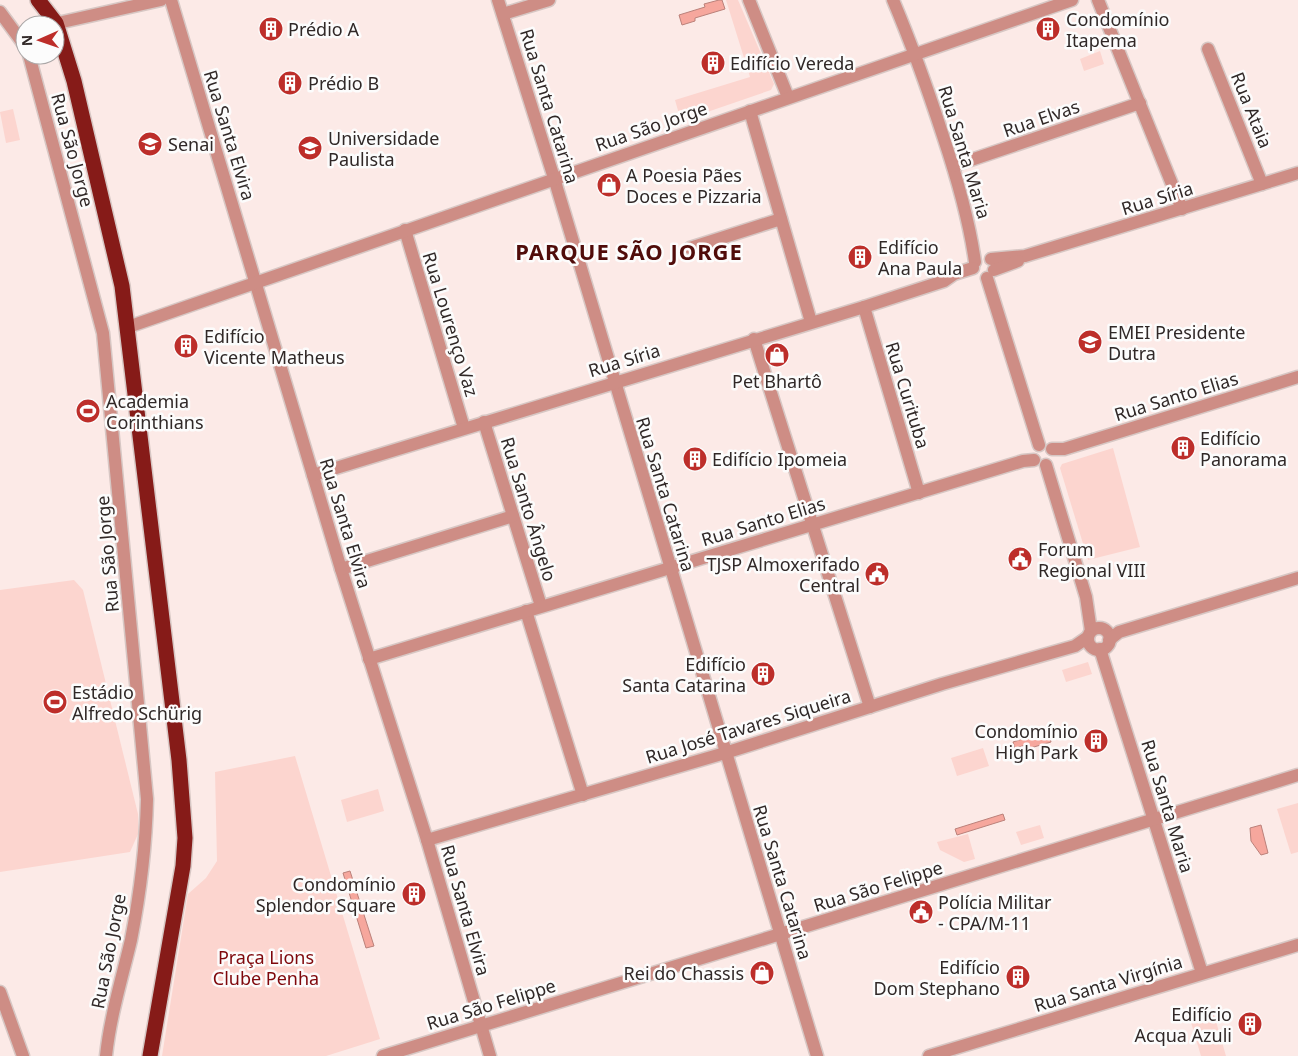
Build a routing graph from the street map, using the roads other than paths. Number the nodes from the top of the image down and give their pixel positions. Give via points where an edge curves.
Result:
1 (38, 0) edge
2 (161, 0) edge
3 (171, 0) edge
4 (498, 0) edge
5 (549, 0) edge
6 (749, 0) edge
7 (893, 0) edge
8 (1072, 0) edge
9 (1098, 0) edge
10 (131, 3) edge
11 (0, 12) edge
12 (503, 14) junction
13 (47, 15) edge
14 (65, 21) edge
15 (15, 27) edge
16 (1208, 49) dead end
17 (916, 53) junction
18 (65, 58) edge
19 (32, 65) edge
20 (788, 97) junction
21 (1140, 103) junction
22 (750, 111) junction
23 (953, 166) junction
24 (1298, 173) edge
25 (554, 178) junction
26 (1262, 184) junction
27 (1182, 209) junction
28 (781, 219) junction
29 (405, 230) junction
30 (690, 248) dead end
31 (983, 269) junction
32 (255, 282) junction
33 (864, 307) junction
34 (811, 322) junction
35 (128, 326) junction
36 (754, 340) junction
37 (1298, 377) edge
38 (614, 381) junction
39 (484, 422) junction
40 (464, 428) junction
41 (1043, 455) junction
42 (313, 475) junction
43 (920, 493) junction
44 (513, 516) junction
45 (812, 525) junction
46 (670, 567) junction
47 (341, 569) junction
48 (1298, 578) edge
49 (541, 606) junction
50 (526, 611) junction
51 (1098, 639) junction
52 (370, 659) junction
53 (870, 707) junction
54 (726, 753) junction
55 (1298, 775) edge
56 (583, 795) junction
57 (1154, 819) junction
58 (427, 840) junction
59 (780, 934) junction
60 (1298, 945) edge
61 (1202, 973) junction
62 (0, 992) edge
63 (481, 1026) junction
64 (23, 1056) edge
65 (106, 1056) edge
66 (150, 1056) edge
67 (383, 1056) edge
68 (490, 1056) edge
69 (817, 1056) edge
70 (929, 1056) edge

1 - 13 highway
2 - 10 street
3 - 32 street, Rua Santa Elvira
4 - 12 street, Rua Santa Catarina
5 - 12 street
6 - 20 street
7 - 17 street, Rua Santa Maria
8 - 17 street, Rua São Jorge
9 - 21 street
10 - 14 street
11 - 15 street
12 - 25 street, Rua Santa Catarina
16 - 26 street, Rua Ataia
17 - 20 street, Rua São Jorge
17 - 23 street, Rua Santa Maria
18 - 35 highway via 74,81 122,286
19 - 65 street, Rua São Jorge via 103,333 147,799 146,832 131,938
20 - 22 street, Rua São Jorge
21 - 23 street, Rua Elvas
21 - 27 street
22 - 25 street, Rua São Jorge
22 - 28 street
23 - 31 street, Rua Santa Maria
24 - 26 street, Rua Síria
25 - 29 street, Rua São Jorge
25 - 38 street, Rua Santa Catarina
26 - 27 street, Rua Síria
27 - 31 street, Rua Síria
28 - 30 street
28 - 34 street
29 - 32 street, Rua São Jorge
29 - 40 street, Rua Lourenço Vaz
31 - 33 street, Rua Síria via 954,274 944,281
31 - 41 street, Rua Santa Maria
32 - 35 street, Rua São Jorge
32 - 42 street, Rua Santa Elvira
33 - 34 street, Rua Síria
33 - 43 street, Rua Curituba
34 - 36 street, Rua Síria
35 - 66 highway via 178,751 185,838 180,890
36 - 38 street, Rua Síria
36 - 45 street
37 - 41 street, Rua Santo Elias
38 - 39 street, Rua Síria
38 - 46 street, Rua Santa Catarina
39 - 40 street, Rua Síria
39 - 44 street, Rua Santo Ângelo
40 - 42 street, Rua Síria
41 - 43 street, Rua Santo Elias
41 - 51 street, Rua Santa Maria
42 - 47 street, Rua Santa Elvira
43 - 45 street, Rua Santo Elias
44 - 47 street
44 - 49 street, Rua Santo Ângelo
45 - 46 street, Rua Santo Elias
45 - 53 street
46 - 49 street, Rua Santo Elias
46 - 54 street, Rua Santa Catarina
47 - 52 street, Rua Santa Elvira
48 - 51 street, Rua José Tavares Siqueira
49 - 50 street, Rua Santo Elias
50 - 52 street, Rua Santo Elias
50 - 56 street
51 - 53 street, Rua José Tavares Siqueira
51 - 57 street, Rua Santa Maria
52 - 58 street, Rua Santa Elvira
53 - 54 street, Rua José Tavares Siqueira
54 - 56 street, Rua José Tavares Siqueira
54 - 59 street, Rua Santa Catarina
55 - 57 street, Rua São Felippe
56 - 58 street, Rua José Tavares Siqueira
57 - 59 street, Rua São Felippe
57 - 61 street, Rua Santa Maria
58 - 63 street, Rua Santa Elvira
59 - 63 street, Rua São Felippe
59 - 69 street, Rua Santa Catarina
60 - 61 street, Rua Santa Virgínia
61 - 70 street, Rua Santa Virgínia
62 - 64 street
63 - 67 street, Rua São Felippe
63 - 68 street, Rua Santa Elvira

